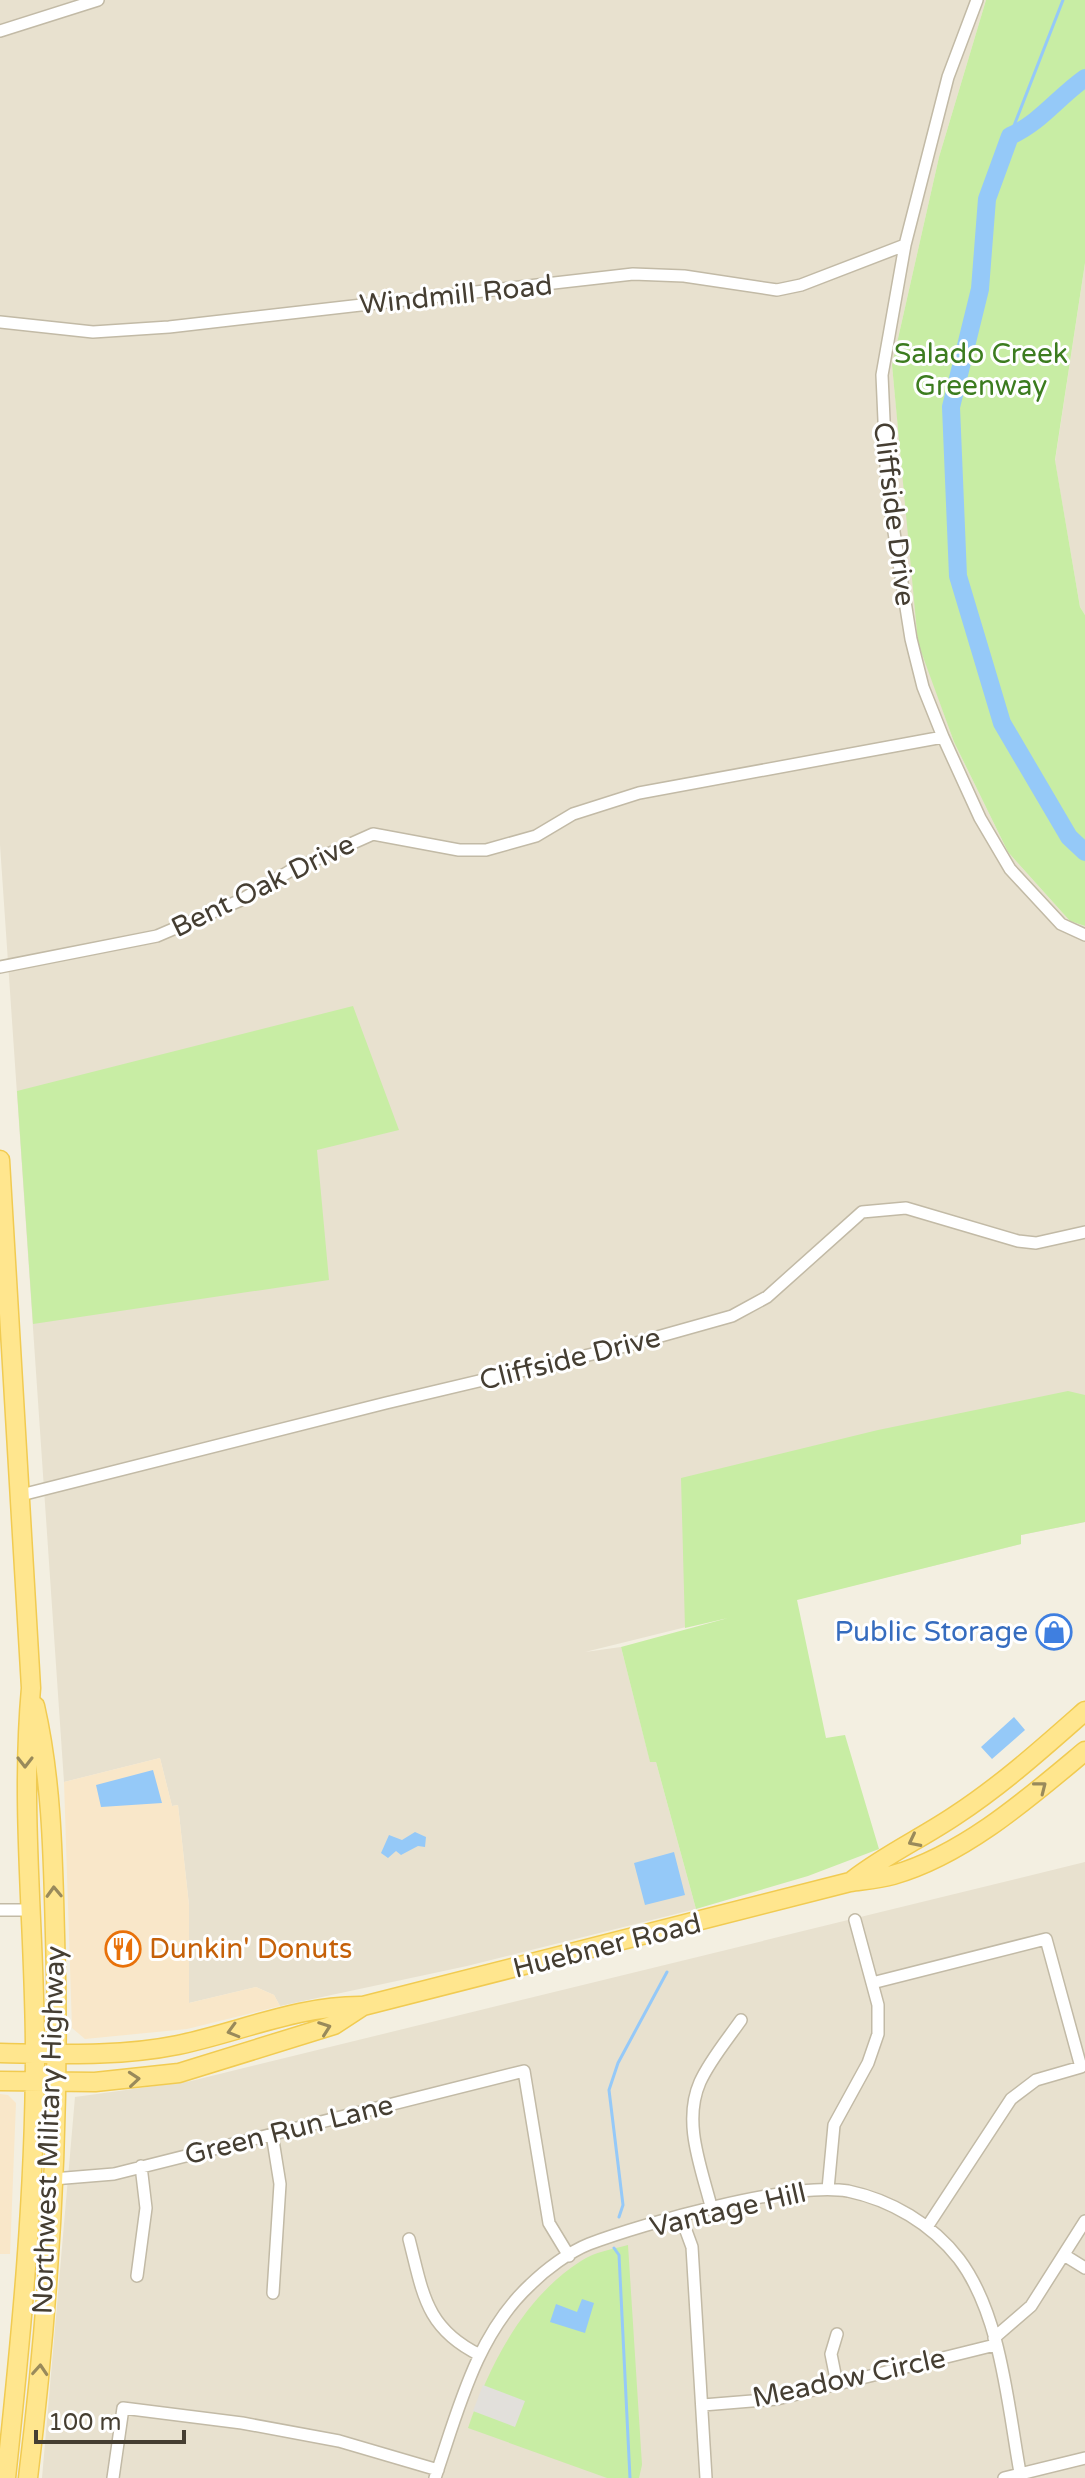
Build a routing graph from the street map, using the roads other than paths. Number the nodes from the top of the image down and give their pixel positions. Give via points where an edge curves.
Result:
1 (98, 0) edge
2 (977, 0) edge
3 (0, 31) edge
4 (905, 245) junction
5 (0, 322) edge
6 (943, 737) junction
7 (1085, 935) edge
8 (0, 967) edge
9 (0, 1160) edge
10 (1085, 1232) edge
11 (21, 1495) junction
12 (31, 1688) junction
13 (1085, 1711) edge
14 (1085, 1751) edge
15 (978, 1800) junction
16 (994, 1821) junction
17 (850, 1882) junction
18 (0, 1910) edge
19 (32, 1910) junction
20 (855, 1920) dead end
21 (872, 1983) junction
22 (363, 2006) junction
23 (274, 2019) junction
24 (741, 2020) dead end
25 (282, 2042) junction
26 (0, 2053) edge
27 (35, 2054) junction
28 (57, 2054) junction
29 (0, 2081) edge
30 (34, 2081) junction
31 (56, 2081) junction
32 (272, 2134) junction
33 (141, 2166) junction
34 (53, 2179) junction
35 (828, 2189) junction
36 (712, 2210) junction
37 (681, 2217) junction
38 (1085, 2221) edge
39 (927, 2227) junction
40 (409, 2239) dead end
41 (1064, 2255) junction
42 (569, 2256) junction
43 (1085, 2268) edge
44 (137, 2276) dead end
45 (273, 2293) dead end
46 (837, 2334) dead end
47 (994, 2342) junction
48 (480, 2355) junction
49 (837, 2384) junction
50 (703, 2405) junction
51 (1085, 2458) edge
52 (4, 2473) edge
53 (436, 2474) edge
54 (1021, 2476) edge
55 (28, 2477) edge
56 (113, 2478) edge
57 (706, 2478) edge
58 (1004, 2478) edge

1 - 3 street
2 - 4 street, Cliffside Drive via 948,77
4 - 5 street, Windmill Road via 777,290 633,274 154,328 93,332
4 - 6 street, Cliffside Drive via 882,375 882,434 911,639
6 - 7 street, Cliffside Drive via 1010,869 1051,915
6 - 8 street, Bent Oak Drive via 639,793 573,814 536,836 486,850 373,834 157,936
9 - 11 main road, Northwest Military Highway
10 - 11 street, Cliffside Drive via 1036,1243 906,1208 862,1212 767,1297 732,1316
11 - 12 main road, Northwest Military Highway
12 -> 19 main road, Northwest Military Highway via 25,1760
28 -> 12 main road, Northwest Military Highway via 47,1758
13 - 15 main road, Huebner Road via 1011,1778
16 -> 14 main road, Huebner Road
15 - 16 main road
15 -> 17 main road, Huebner Road
16 - 17 main road, Huebner Road via 894,1875
17 - 22 main road, Huebner Road
18 - 19 street
19 - 27 main road, Northwest Military Highway
20 - 21 street
21 - 35 street via 878,2034 868,2063 837,2116
21 - 39 street via 1046,1939 1081,2067 1045,2076 1011,2099
22 - 23 main road, Huebner Road via 329,2006
25 -> 22 main road, Huebner Road via 334,2025
23 - 25 main road
23 -> 28 main road, Huebner Road via 143,2051
24 - 36 street via 694,2099 693,2136
31 -> 25 main road, Huebner Road via 179,2073
26 - 27 main road, Huebner Road
27 - 28 main road, Huebner Road
27 - 30 main road, Northwest Military Highway
28 - 31 main road, Northwest Military Highway
29 - 30 main road, Huebner Road
30 - 31 main road, Huebner Road
30 - 52 main road, Northwest Military Highway via 26,2259
31 - 34 main road, Northwest Military Highway
32 - 33 street, Green Run Lane
32 - 42 street, Green Run Lane via 524,2071 549,2223
32 - 45 street via 280,2184
33 - 34 street, Green Run Lane via 102,2176
33 - 44 street via 146,2208
55 -> 34 main road, Northwest Military Highway
35 - 36 street, Vantage Hill
35 - 39 street, Vantage Hill via 884,2202
36 - 37 street, Vantage Hill
37 - 42 street, Vantage Hill via 586,2245
37 - 50 street via 692,2247
38 - 41 street, Meadow Circle
39 - 47 street, Vantage Hill via 969,2274 986,2308
40 - 48 street via 437,2324
41 - 43 street
41 - 47 street, Meadow Circle via 1025,2314
42 - 48 street, Vantage Hill via 522,2293 493,2328
46 - 49 street via 831,2354
47 - 49 street, Meadow Circle
47 - 54 street, Vantage Hill
48 - 53 street, Vantage Hill
49 - 50 street, Meadow Circle via 777,2399
50 - 57 street
51 - 54 street
52 - 55 street
53 - 56 street via 339,2441 123,2408
54 - 58 street

